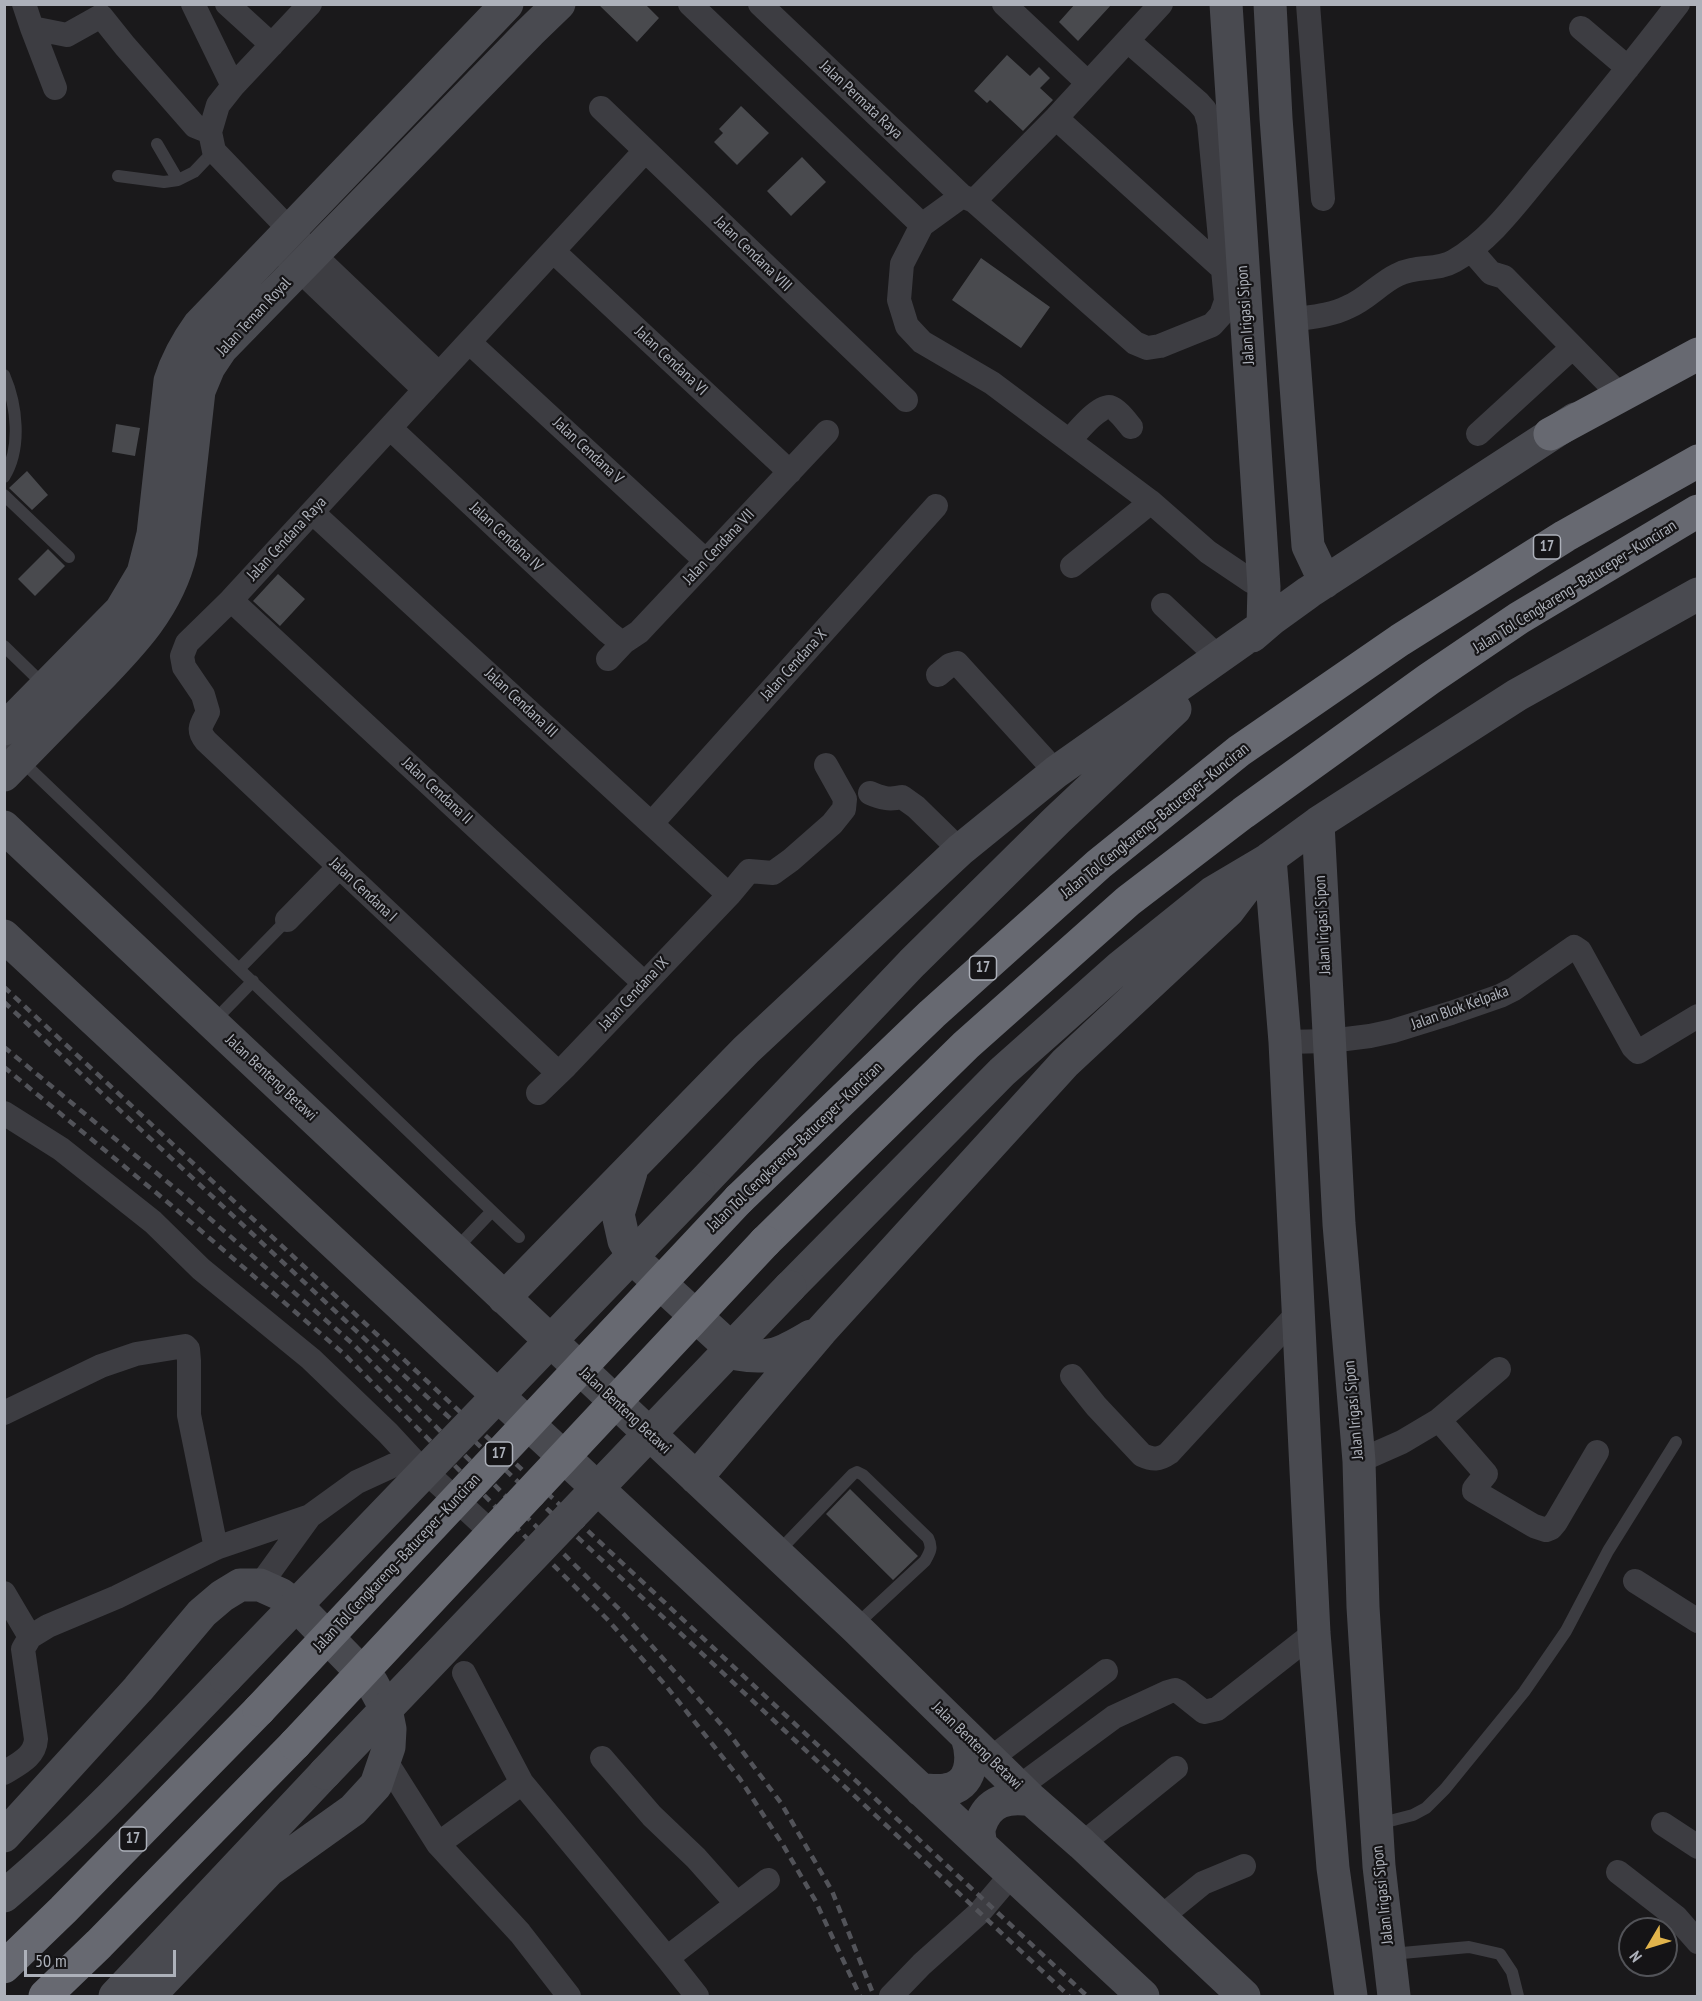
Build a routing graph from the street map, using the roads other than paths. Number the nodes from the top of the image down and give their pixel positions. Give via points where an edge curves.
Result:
1 (24, 4) edge
2 (193, 4) edge
3 (227, 4) edge
4 (310, 4) edge
5 (507, 4) edge
6 (559, 4) edge
7 (690, 4) edge
8 (760, 4) edge
9 (1004, 4) edge
10 (1161, 4) edge
11 (1226, 4) edge
12 (1270, 4) edge
13 (1308, 4) edge
14 (1678, 4) edge
15 (1687, 4) edge
16 (1698, 13) edge
17 (32, 28) junction
18 (1581, 28) dead end
19 (1128, 41) junction
20 (272, 45) junction
21 (1628, 68) junction
22 (1088, 83) junction
23 (233, 86) junction
24 (55, 88) dead end
25 (601, 108) dead end
26 (1056, 118) junction
27 (1276, 118) junction
28 (1317, 126) junction
29 (212, 142) junction
30 (156, 144) dead end
31 (645, 151) junction
32 (118, 176) dead end
33 (177, 180) junction
34 (968, 198) junction
35 (1323, 199) dead end
36 (922, 225) junction
37 (282, 239) junction
38 (1471, 250) junction
39 (553, 251) junction
40 (306, 262) junction
41 (1223, 269) junction
42 (1291, 320) junction
43 (199, 325) junction
44 (1698, 340) edge
45 (469, 342) junction
46 (1573, 347) junction
47 (222, 349) junction
48 (1698, 354) edge
49 (4, 375) edge
50 (432, 382) junction
51 (1617, 392) junction
52 (906, 400) dead end
53 (1131, 427) dead end
54 (390, 428) junction
55 (827, 432) dead end
56 (1478, 434) dead end
57 (1551, 434) junction
58 (1070, 440) junction
59 (1698, 460) edge
60 (790, 472) junction
61 (4, 477) edge
62 (4, 495) edge
63 (1152, 502) junction
64 (936, 506) dead end
65 (1698, 511) edge
66 (312, 512) junction
67 (69, 557) dead end
68 (706, 561) junction
69 (1072, 566) dead end
70 (1317, 587) junction
71 (1698, 594) edge
72 (231, 600) junction
73 (1163, 605) dead end
74 (1267, 610) junction
75 (624, 642) junction
76 (4, 646) edge
77 (1218, 657) junction
78 (608, 659) dead end
79 (938, 675) dead end
80 (202, 695) joint
81 (58, 698) junction
82 (14, 744) edge
83 (826, 765) dead end
84 (1056, 772) junction
85 (870, 793) dead end
86 (652, 823) junction
87 (1315, 824) junction
88 (4, 827) edge
89 (960, 850) junction
90 (1270, 858) junction
91 (339, 867) junction
92 (729, 895) junction
93 (287, 920) joint
94 (4, 936) edge
95 (240, 968) junction
96 (253, 981) junction
97 (644, 983) junction
98 (1698, 1016) edge
99 (212, 1023) junction
100 (1328, 1041) junction
101 (1287, 1042) junction
102 (560, 1070) junction
103 (538, 1093) dead end
104 (4, 1113) edge
105 (632, 1168) junction
106 (492, 1210) junction
107 (519, 1237) dead end
108 (454, 1251) junction
109 (504, 1298) junction
110 (1298, 1313) junction
111 (821, 1331) junction
112 (1498, 1369) dead end
113 (1072, 1376) dead end
114 (4, 1413) edge
115 (1439, 1420) junction
116 (1676, 1442) dead end
117 (1597, 1452) dead end
118 (413, 1461) junction
119 (1359, 1461) junction
120 (696, 1478) junction
121 (310, 1516) junction
122 (489, 1530) dead end
123 (216, 1548) junction
124 (777, 1553) junction
125 (1635, 1581) dead end
126 (260, 1585) junction
127 (4, 1593) edge
128 (1333, 1612) junction
129 (1698, 1621) edge
130 (855, 1627) junction
131 (30, 1637) junction
132 (1106, 1671) dead end
133 (464, 1673) dead end
134 (978, 1748) junction
135 (602, 1758) dead end
136 (385, 1760) junction
137 (1176, 1768) dead end
138 (4, 1773) edge
139 (522, 1783) junction
140 (921, 1790) junction
141 (1025, 1794) junction
142 (1377, 1824) junction
143 (1663, 1824) dead end
144 (4, 1836) edge
145 (438, 1844) junction
146 (1082, 1844) junction
147 (981, 1845) junction
148 (1698, 1847) edge
149 (1244, 1866) dead end
150 (1618, 1872) dead end
151 (1012, 1874) junction
152 (768, 1880) dead end
153 (4, 1896) edge
154 (736, 1904) junction
155 (1160, 1918) junction
156 (1698, 1942) edge
157 (1389, 1954) junction
158 (668, 1958) junction
159 (4, 1967) edge
160 (45, 1996) edge
161 (115, 1996) edge
162 (149, 1996) edge
163 (569, 1996) edge
164 (697, 1996) edge
165 (893, 1996) edge
166 (1143, 1996) edge
167 (1244, 1996) edge
168 (1351, 1996) edge
169 (1395, 1996) edge
170 (1518, 1996) edge

1 - 17 street
2 - 23 street
3 - 20 street
4 - 20 street
5 - 37 street, Jalan Teman Royal
6 - 40 street, Jalan Teman Royal
7 - 36 street
8 - 34 street, Jalan Permata Raya
9 - 22 street
10 - 19 street
11 - 74 street, Jalan Irigasi Sipon
12 - 27 street
13 - 28 street
14 - 21 street
15 - 16 street
17 - 24 street
17 - 29 street via 67,35 101,16
18 - 21 street
19 - 22 street
19 - 41 street via 1205,110
20 - 23 street
21 - 38 street via 1492,232
22 - 26 street
23 - 29 street via 218,105
25 - 31 street, Jalan Cendana VIII
26 - 34 street
26 - 41 street
27 - 28 street
27 - 42 street
28 - 35 street
29 - 33 lane via 194,172
29 - 37 street
30 - 33 lane
31 - 39 street, Jalan Cendana Raya
31 - 52 street, Jalan Cendana VIII via 881,365
32 - 33 lane
34 - 36 street
34 - 41 street, Jalan Permata Raya via 1135,343 1147,348 1212,325 1226,301
36 - 58 street via 902,264 899,300 907,326 922,342 992,383
37 - 40 street
37 - 43 street, Jalan Teman Royal
38 - 42 street via 1451,263 1412,268 1396,275 1350,307
38 - 46 street via 1491,273 1504,277
39 - 45 street, Jalan Cendana Raya
39 - 60 street, Jalan Cendana VI
40 - 47 street, Jalan Teman Royal
40 - 50 street
42 - 70 street via 1308,546
43 - 47 street
43 - 81 street, Jalan Teman Royal via 182,350 170,381 153,534 143,573
44 - 51 street
45 - 50 street, Jalan Cendana Raya
45 - 68 street, Jalan Cendana V
46 - 51 street
46 - 56 street
47 - 81 street, Jalan Teman Royal via 208,367 199,390 177,571 142,632
48 - 57 highway
49 - 61 lane via 16,419 14,447
50 - 54 street, Jalan Cendana Raya
51 - 57 street
53 - 58 street via 1112,407 1102,408
54 - 66 street, Jalan Cendana Raya
54 - 75 street, Jalan Cendana IV via 608,632
55 - 60 street, Jalan Cendana VII
57 - 70 street
58 - 63 street
59 - 159 highway, Jalan Tol Cengkareng–Batuceper–Kunciran / 17, bridge via 1565,536 1400,640 1239,751 1099,864 932,1014 739,1199 259,1710
60 - 68 street, Jalan Cendana VII
62 - 67 lane
63 - 69 street
63 - 74 street via 1208,552 1251,581
64 - 86 street, Jalan Cendana X
65 - 160 highway, Jalan Tol Cengkareng–Batuceper–Kunciran, bridge via 1520,618 1243,813 1128,901 983,1030 765,1242 295,1744
66 - 72 street, Jalan Cendana Raya
66 - 86 street, Jalan Cendana III
68 - 75 street, Jalan Cendana VII via 639,632
70 - 74 street
71 - 87 street via 1517,695
72 - 80 street, Jalan Cendana Raya via 187,643 182,656 184,667
72 - 97 street, Jalan Cendana II
73 - 77 street
74 - 77 street
74 - 153 street, bridge via 912,963 95,1814
75 - 78 street, Jalan Cendana VII
76 - 81 lane
77 - 84 street
79 - 84 street via 957,663
80 - 91 street, Jalan Cendana I via 208,712 201,728 206,741
81 - 82 street, Jalan Teman Royal
82 - 95 lane
83 - 92 street, Jalan Cendana IX via 845,799 844,809 791,860 773,873 749,871
84 - 89 street
85 - 89 street via 882,798 902,798
86 - 92 street, Jalan Cendana III
87 - 90 street
87 - 100 street, Jalan Irigasi Sipon
88 - 99 street, Jalan Benteng Betawi
89 - 105 street via 746,1050
90 - 101 street, Jalan Irigasi Sipon
90 - 111 street via 1228,911 1065,1063
90 - 161 street, bridge via 1212,893 1120,967 1010,1065 790,1287
91 - 93 street
91 - 102 street, Jalan Cendana I
92 - 97 street, Jalan Cendana IX
93 - 95 lane
94 - 140 street
95 - 96 lane
96 - 99 lane
96 - 106 lane
97 - 102 street, Jalan Cendana IX
98 - 100 street, Jalan Blok Kelpaka via 1638,1052 1575,947 1500,996 1393,1031
99 - 108 street, Jalan Benteng Betawi
100 - 101 street, Jalan Blok Kelpaka
100 - 119 street, Jalan Irigasi Sipon
101 - 110 street, Jalan Irigasi Sipon
102 - 103 street, Jalan Cendana IX
104 - 118 street via 60,1149 153,1222 201,1269 312,1359
105 - 109 street
105 - 111 street via 618,1214 624,1242 639,1264 737,1354 757,1358 781,1353
106 - 107 lane
106 - 108 lane
108 - 109 street, Jalan Benteng Betawi
109 - 120 street, Jalan Benteng Betawi
110 - 113 street via 1161,1458 1142,1455
110 - 128 street, Jalan Irigasi Sipon
111 - 120 street
112 - 115 street
114 - 123 street via 101,1366 136,1354 185,1346 189,1361 189,1415
115 - 117 street via 1486,1474 1474,1491 1546,1530 1556,1522
115 - 119 street via 1393,1447
116 - 142 lane via 1608,1551 1566,1631 1524,1692 1426,1808
118 - 121 street via 357,1482
118 - 122 street
119 - 128 street, Jalan Irigasi Sipon
120 - 124 street, Jalan Benteng Betawi
121 - 123 street
121 - 126 street
123 - 131 street
124 - 130 street, Jalan Benteng Betawi
124 - 130 lane via 853,1474 863,1475 932,1545 925,1561
125 - 129 street
126 - 136 street via 298,1607 372,1683 386,1709 390,1729
126 - 144 street via 240,1585 202,1613
127 - 131 street
128 - 141 street via 1217,1709 1204,1712 1179,1692 1168,1692 1114,1717
128 - 142 street, Jalan Irigasi Sipon
128 - 168 street, Jalan Irigasi Sipon via 1333,1868
130 - 134 street, Jalan Benteng Betawi
131 - 138 street via 23,1649 35,1748
132 - 134 street
133 - 139 street
134 - 140 street via 972,1750 969,1774 958,1785 948,1790
134 - 141 street, Jalan Benteng Betawi
135 - 154 street
136 - 145 street
136 - 162 street via 376,1785 353,1810 269,1870
137 - 146 street
139 - 145 street
139 - 158 street
140 - 147 street
141 - 146 street, Jalan Benteng Betawi
141 - 147 street via 996,1803 980,1825
142 - 157 street, Jalan Irigasi Sipon
143 - 148 street
145 - 163 street via 520,1933
146 - 155 street, Jalan Benteng Betawi
147 - 151 street
149 - 155 street via 1203,1883
150 - 156 street via 1676,1917
151 - 165 street via 979,1913
151 - 166 street
152 - 154 street
154 - 158 street
155 - 167 street, Jalan Benteng Betawi
157 - 169 street, Jalan Irigasi Sipon
157 - 170 lane via 1469,1947 1500,1954 1512,1972
158 - 164 street

